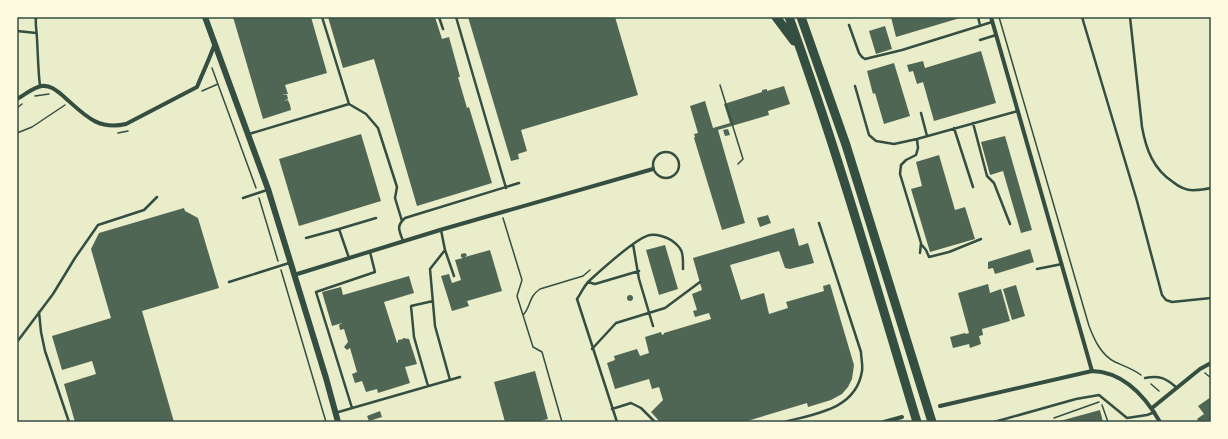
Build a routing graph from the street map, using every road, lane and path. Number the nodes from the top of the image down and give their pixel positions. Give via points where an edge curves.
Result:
1 (36, 17) edge
2 (205, 17) edge
3 (322, 17) edge
4 (439, 17) edge
5 (456, 17) edge
6 (776, 17) edge
7 (788, 17) edge
8 (801, 17) edge
9 (978, 17) edge
10 (1000, 17) edge
11 (1082, 17) edge
12 (1130, 17) edge
13 (991, 19) edge
14 (850, 25) dead end
15 (980, 25) junction
16 (443, 29) dead end
17 (17, 31) edge
18 (36, 33) junction
19 (996, 35) junction
20 (980, 40) dead end
21 (215, 43) junction
22 (800, 49) junction
23 (210, 59) junction
24 (218, 84) junction
25 (720, 85) dead end
26 (855, 86) dead end
27 (40, 87) junction
28 (200, 92) dead end
29 (50, 94) dead end
30 (34, 96) dead end
31 (17, 99) edge
32 (25, 100) dead end
33 (62, 101) dead end
34 (349, 104) junction
35 (17, 108) edge
36 (1018, 111) junction
37 (921, 113) dead end
38 (973, 123) junction
39 (133, 128) dead end
40 (954, 128) junction
41 (17, 133) edge
42 (117, 133) dead end
43 (248, 134) junction
44 (927, 136) junction
45 (917, 139) junction
46 (738, 164) dead end
47 (653, 169) junction
48 (519, 183) dead end
49 (973, 187) dead end
50 (506, 188) junction
51 (1211, 188) edge
52 (268, 190) junction
53 (258, 193) junction
54 (157, 197) dead end
55 (243, 198) dead end
56 (501, 213) junction
57 (376, 218) dead end
58 (402, 221) junction
59 (820, 223) dead end
60 (1010, 224) dead end
61 (339, 229) junction
62 (440, 230) junction
63 (306, 238) dead end
64 (981, 240) dead end
65 (403, 242) junction
66 (921, 243) junction
67 (633, 244) junction
68 (445, 250) junction
69 (370, 252) junction
70 (920, 252) dead end
71 (349, 258) junction
72 (289, 263) junction
73 (1062, 264) junction
74 (279, 266) junction
75 (683, 269) dead end
76 (1037, 269) dead end
77 (590, 270) dead end
78 (639, 271) junction
79 (294, 275) junction
80 (454, 276) dead end
81 (229, 282) dead end
82 (588, 282) junction
83 (700, 282) dead end
84 (1211, 298) edge
85 (434, 301) junction
86 (39, 312) junction
87 (523, 314) junction
88 (653, 326) dead end
89 (17, 342) edge
90 (592, 349) junction
91 (1211, 363) edge
92 (1092, 371) junction
93 (460, 377) dead end
94 (1145, 378) junction
95 (450, 380) junction
96 (428, 386) junction
97 (1176, 388) junction
98 (1159, 390) dead end
99 (940, 406) dead end
100 (352, 408) junction
101 (1152, 408) junction
102 (612, 409) junction
103 (1155, 412) junction
104 (335, 413) junction
105 (902, 416) dead end
106 (1054, 418) dead end
107 (69, 422) edge
108 (326, 422) edge
109 (338, 422) edge
110 (562, 422) edge
111 (617, 422) edge
112 (655, 422) edge
113 (784, 422) edge
114 (884, 422) edge
115 (918, 422) edge
116 (932, 422) edge
117 (994, 422) edge
118 (1108, 422) edge
119 (1160, 422) edge

1 - 18 lane
2 - 21 street
3 - 34 lane
4 - 16 lane
5 - 50 lane
6 - 22 highway
7 - 22 highway
8 - 116 highway via 848,152
9 - 15 lane
10 - 94 path via 1089,326 1106,355
11 - 84 lane via 1162,295 1172,302
12 - 51 lane via 1142,127 1151,158 1162,174 1176,185 1195,190
13 - 15 lane
13 - 19 street
14 - 15 lane via 859,53 865,59
17 - 18 lane
18 - 27 lane
19 - 20 lane
19 - 36 street
21 - 23 street
21 - 43 street
22 - 115 highway via 847,190
23 - 24 path
23 - 27 street via 204,67 197,87 126,124 117,126 96,123 53,88
24 - 28 path
24 - 53 path
25 - 46 path via 743,159
26 - 45 lane via 869,134 876,141 894,144
27 - 31 street
29 - 30 path
32 - 35 path
33 - 41 path via 66,104 32,127
34 - 43 lane
34 - 58 lane via 366,114 378,128 397,187 395,198
36 - 38 lane
36 - 73 street
37 - 44 lane
38 - 40 lane
38 - 60 lane via 988,176 994,183
39 - 42 path
40 - 44 lane
40 - 49 lane
43 - 52 street
44 - 45 lane
45 - 66 lane via 916,155 901,165 900,174
47 - 47 lane via 662,177 670,178 678,169 678,161 674,155 662,152 655,157
47 - 56 street
48 - 50 lane
50 - 58 lane
52 - 53 lane
52 - 72 street
53 - 55 lane
53 - 74 path
54 - 86 lane via 144,210 98,225
56 - 62 street
56 - 87 path via 522,280 517,296
57 - 61 lane
58 - 65 lane via 399,228
59 - 113 lane via 861,352 862,370 858,385 840,405 831,410
61 - 63 lane
61 - 71 lane
62 - 65 street
62 - 68 lane
64 - 66 lane via 929,257
65 - 69 street
66 - 70 lane
67 - 75 lane via 650,235 666,237 677,244 683,252
67 - 78 lane
67 - 82 lane
68 - 80 lane
68 - 85 lane via 430,269
69 - 71 street
69 - 100 lane via 375,272 316,292
71 - 79 street
72 - 74 lane
72 - 79 street
73 - 76 lane
73 - 92 street
74 - 81 lane
74 - 108 path
77 - 87 path via 583,276 535,292
78 - 82 lane via 595,284
78 - 88 lane
79 - 104 street
82 - 90 lane via 577,299
83 - 90 lane via 665,308 616,324
85 - 95 lane via 436,326
85 - 96 lane via 411,306 414,337
86 - 89 lane
86 - 107 lane via 44,351
87 - 110 path via 533,346 542,352
90 - 102 lane
91 - 97 street via 1200,368
92 - 99 street
92 - 101 street via 1106,372 1124,380
93 - 95 lane
94 - 97 lane via 1163,378
94 - 98 path
95 - 96 lane
96 - 100 lane
97 - 101 street
100 - 104 lane
101 - 103 street
102 - 111 lane
102 - 112 lane via 631,403 641,408
103 - 117 lane via 1127,418 1100,395 1076,399
103 - 119 street
104 - 109 street
105 - 114 street
106 - 118 path via 1101,402

